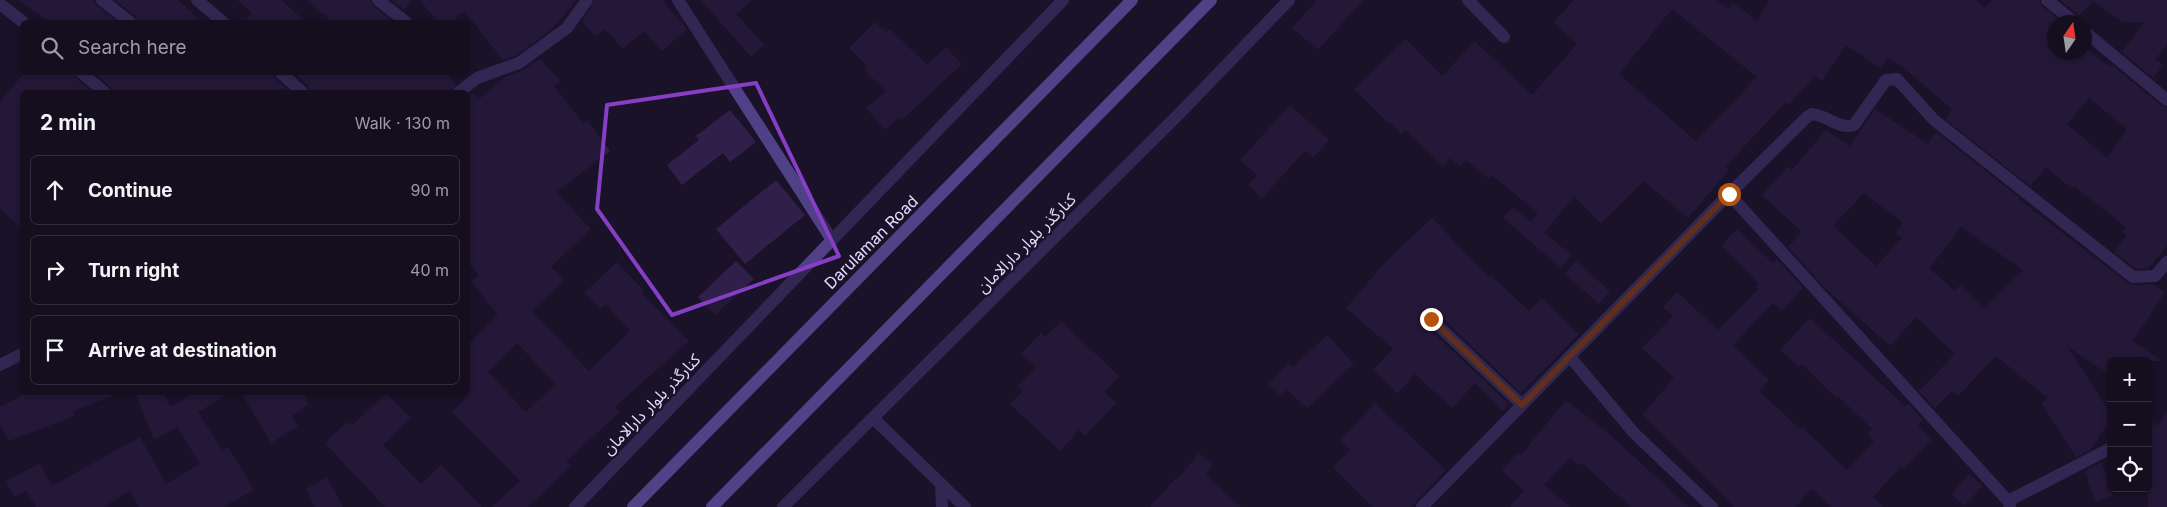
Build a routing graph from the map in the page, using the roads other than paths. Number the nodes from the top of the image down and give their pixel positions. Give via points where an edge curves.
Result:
1 (102, 0) edge
2 (196, 0) edge
3 (378, 0) edge
4 (586, 0) edge
5 (678, 0) edge
6 (1063, 0) edge
7 (1132, 0) edge
8 (1211, 0) edge
9 (1288, 0) edge
10 (1468, 0) edge
11 (2047, 0) edge
12 (0, 4) edge
13 (2065, 15) edge
14 (20, 20) edge
15 (127, 20) edge
16 (221, 20) edge
17 (403, 20) edge
18 (1504, 37) dead end
19 (2092, 38) edge
20 (84, 75) edge
21 (283, 75) edge
22 (472, 75) edge
23 (102, 90) edge
24 (300, 90) edge
25 (461, 90) edge
26 (2167, 100) edge
27 (1729, 194) junction
28 (832, 240) junction
29 (2167, 262) edge
30 (1431, 319) dead end
31 (20, 355) edge
32 (1570, 357) junction
33 (0, 365) edge
34 (1522, 405) junction
35 (873, 418) junction
36 (2107, 450) edge
37 (942, 485) junction
38 (2009, 504) edge
39 (575, 507) edge
40 (633, 507) edge
41 (712, 507) edge
42 (783, 507) edge
43 (942, 507) edge
44 (965, 507) edge
45 (1422, 507) edge
46 (1712, 507) edge

1 - 15 street
2 - 16 street
3 - 17 street
4 - 22 street via 567,28 519,62
5 - 28 street
6 - 28 street, کنارگذر بلوار دارالامان
7 - 40 main road, Darulaman Road
8 - 41 main road
9 - 35 street, کنارگذر بلوار دارالامان via 1181,112
10 - 18 street
11 - 13 street
12 - 14 street
19 - 26 street
20 - 23 street
21 - 24 street
22 - 25 street
27 - 29 street via 1812,114 1848,127 1854,125 1886,80 1897,79 1934,120 2132,278 2155,276
27 - 32 street
27 - 38 street
28 - 39 street, کنارگذر بلوار دارالامان
30 - 34 street
31 - 33 street
32 - 34 street
32 - 46 street via 1634,433
34 - 45 street
35 - 37 street
35 - 42 street, کنارگذر بلوار دارالامان
36 - 38 street
37 - 43 street
37 - 44 street

